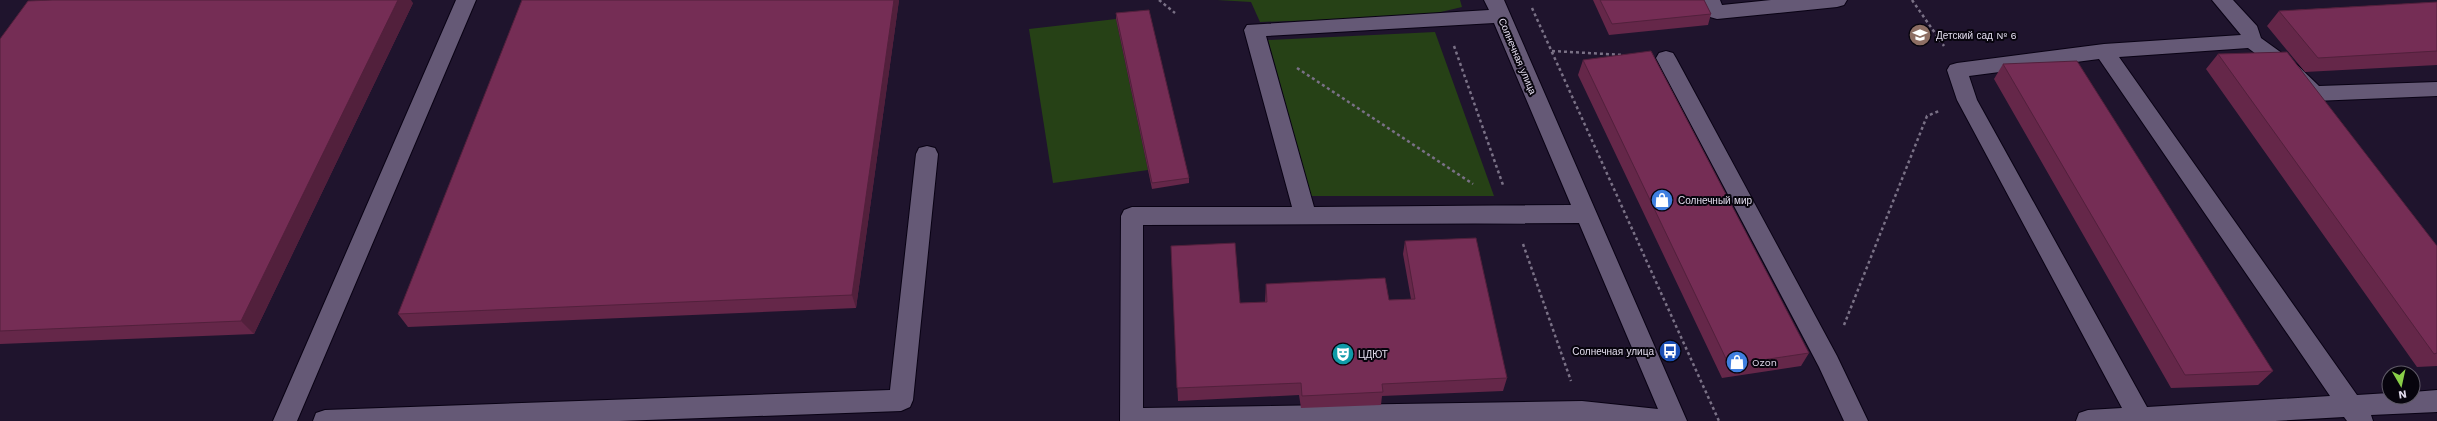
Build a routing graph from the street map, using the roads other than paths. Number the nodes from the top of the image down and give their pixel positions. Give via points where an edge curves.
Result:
1 (466, 0) edge
2 (1710, 0) edge
3 (1837, 0) edge
4 (2222, 0) edge
5 (1497, 8) edge
6 (2252, 40) junction
7 (2104, 51) junction
8 (1666, 58) road end
9 (2437, 89) edge
10 (2314, 94) junction
11 (2328, 113) edge
12 (927, 154) dead end
13 (1305, 214) junction
14 (1586, 214) junction
15 (2437, 401) edge
16 (2355, 413) edge
17 (2140, 418) junction
18 (285, 421) edge
19 (326, 421) edge
20 (1667, 421) edge
21 (1675, 421) edge
22 (1856, 421) edge
23 (2088, 421) edge

1 - 18 street
2 - 3 street via 1717,12
4 - 6 street via 2250,31
5 - 13 street via 1254,30
5 - 14 street, Солнечная улица
6 - 7 street
6 - 10 street via 2286,66
7 - 16 street
7 - 17 street via 1957,70 1967,100
8 - 22 street via 1829,363
9 - 10 street
10 - 11 street
12 - 19 street via 902,400
13 - 14 street
13 - 20 street via 1132,216 1131,419 1582,412
14 - 21 street, Солнечная улица
15 - 16 street
16 - 17 street
17 - 23 street

